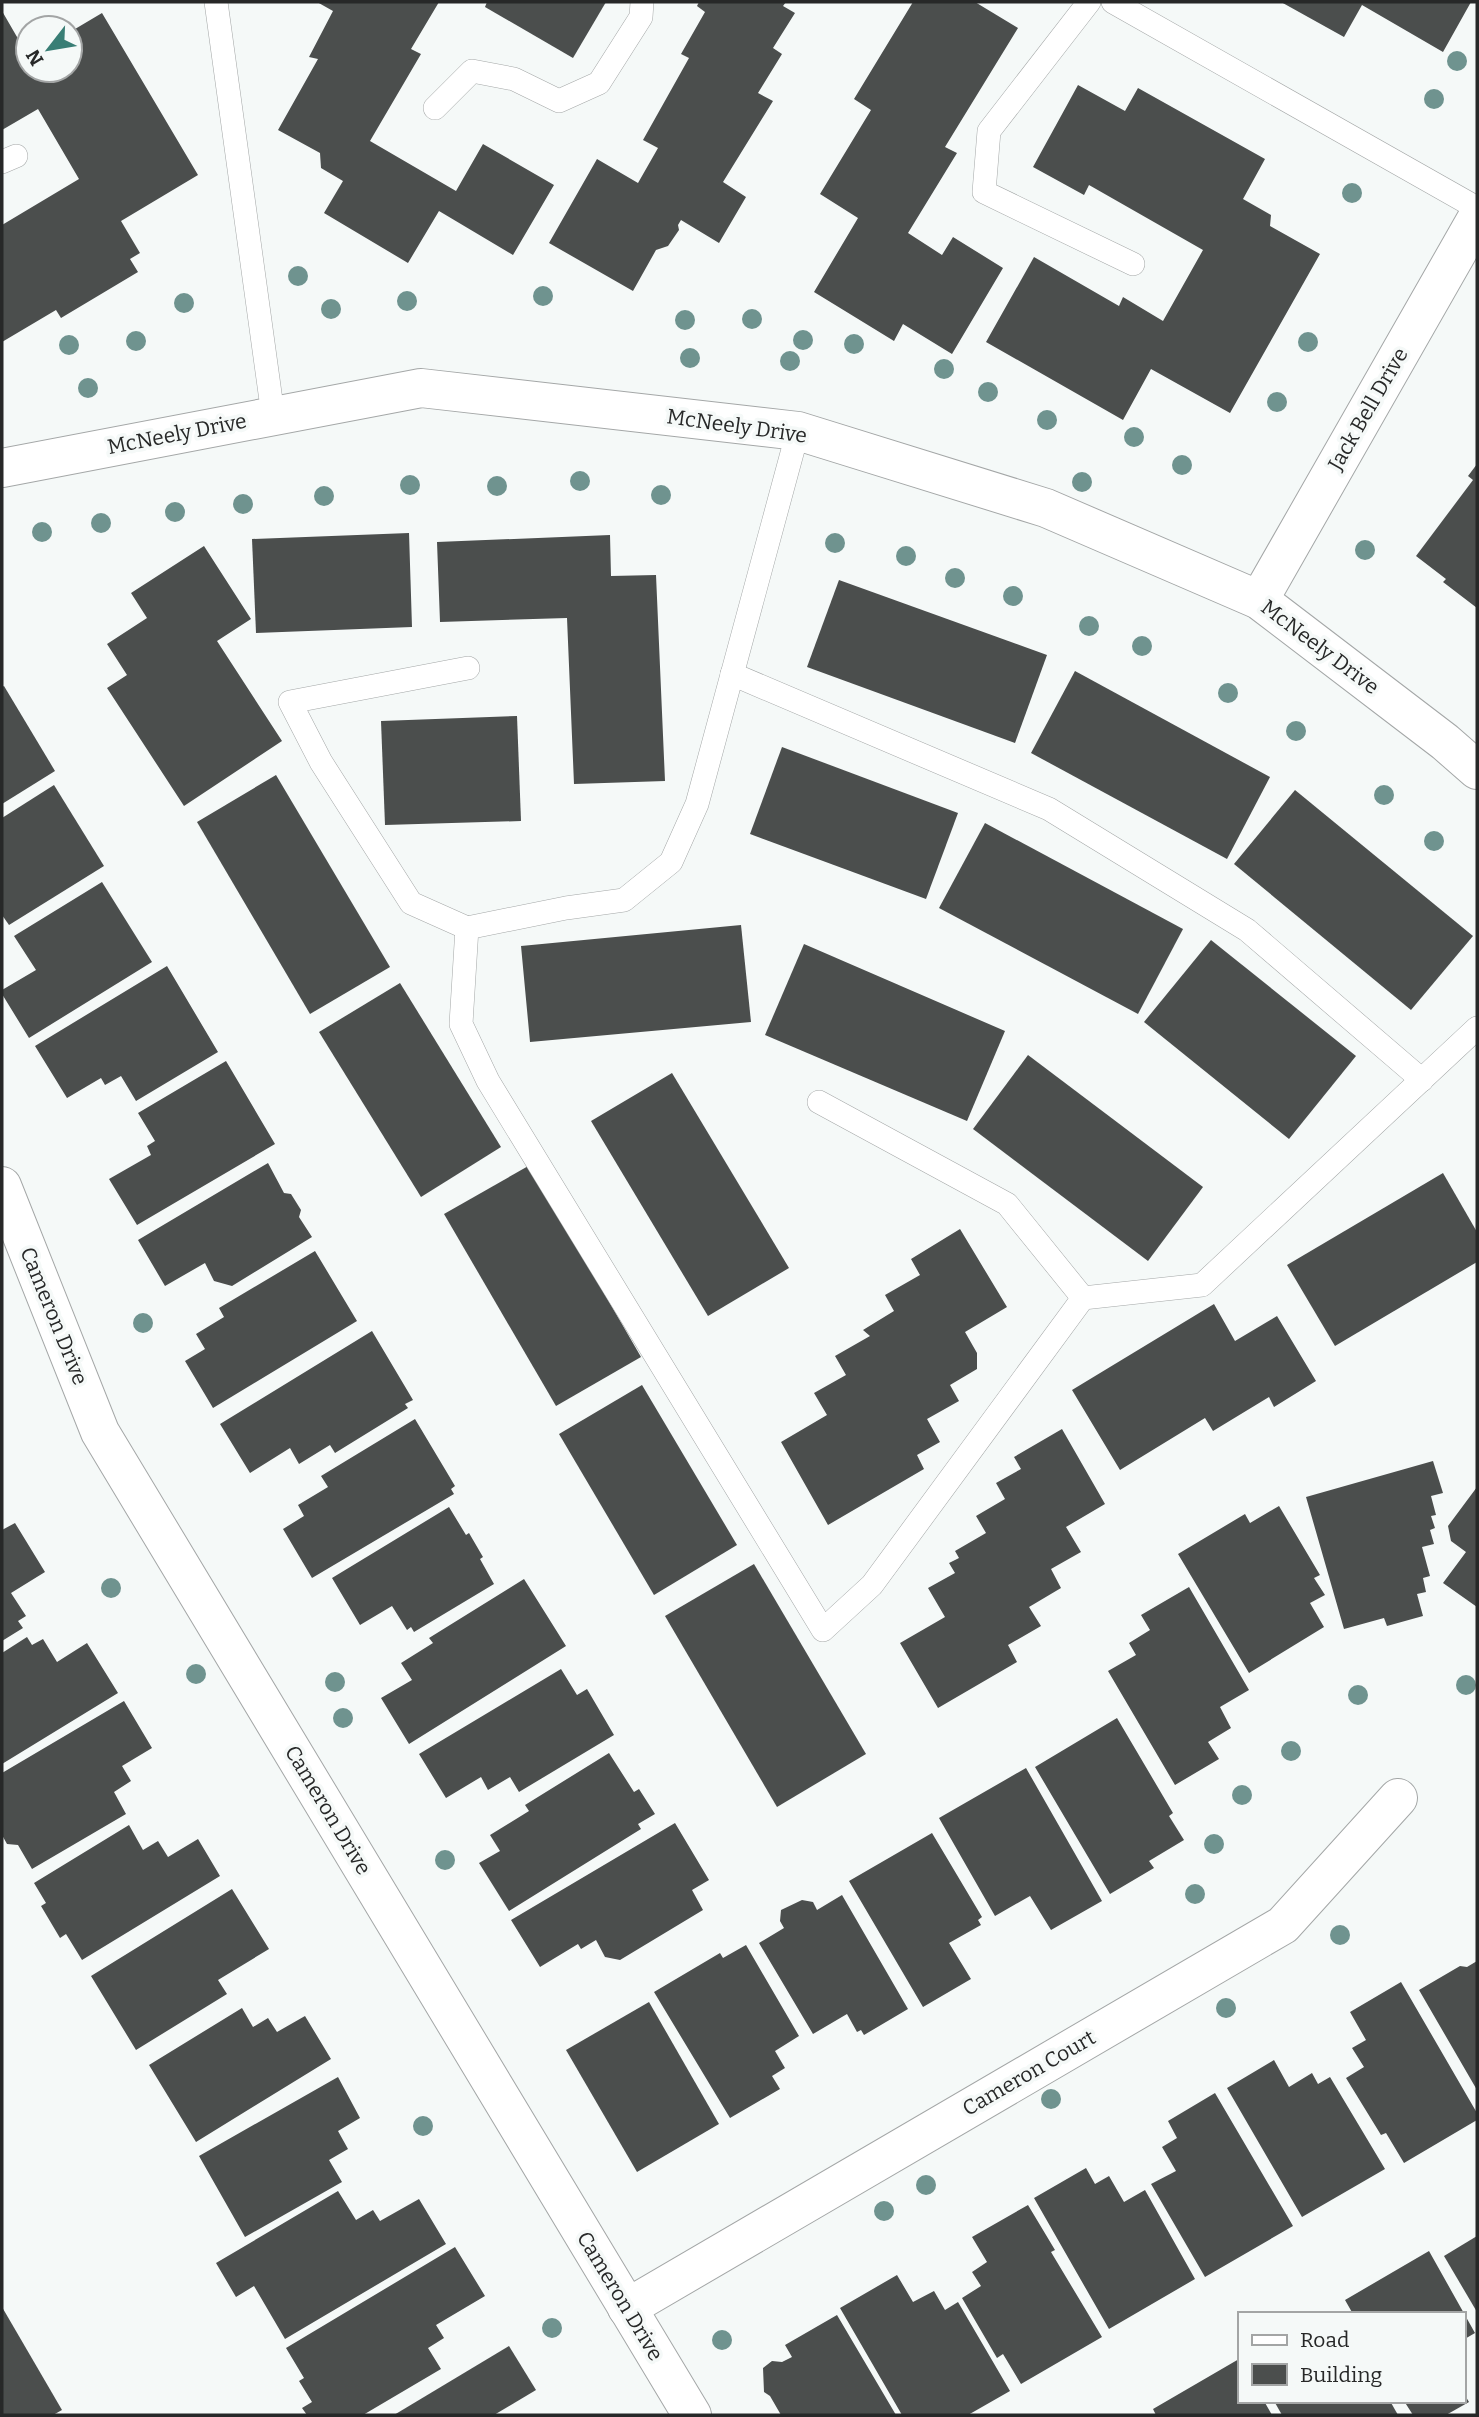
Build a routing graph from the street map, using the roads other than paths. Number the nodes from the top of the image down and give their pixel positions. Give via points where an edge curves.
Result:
1 (216, 2) edge
2 (642, 2) edge
3 (1089, 2) edge
4 (1113, 2) edge
5 (436, 108) dead end
6 (1477, 208) edge
7 (1477, 218) edge
8 (1133, 264) dead end
9 (273, 415) junction
10 (798, 431) junction
11 (2, 468) edge
12 (1259, 600) junction
13 (468, 668) dead end
14 (732, 674) junction
15 (1477, 770) edge
16 (467, 928) junction
17 (1477, 1028) edge
18 (1422, 1080) junction
19 (819, 1102) dead end
20 (2, 1186) edge
21 (1083, 1298) junction
22 (1398, 1798) dead end
23 (627, 2308) junction
24 (692, 2415) edge

1 - 9 lane
2 - 5 lane via 641,17 599,83 559,101 514,79 472,72
3 - 8 lane via 989,131 984,192
4 - 6 lane
7 - 12 street, Jack Bell Drive
9 - 10 street, McNeely Drive via 421,388
9 - 11 street, McNeely Drive
10 - 12 street, McNeely Drive via 1046,508
10 - 14 lane
12 - 15 street, McNeely Drive
13 - 16 lane via 290,702 321,762 411,903
14 - 16 lane via 697,804 671,862 624,900
14 - 18 lane via 1049,810 1247,930
16 - 21 lane via 461,1024 488,1081 822,1630 872,1585
17 - 18 lane
18 - 21 lane via 1202,1285
19 - 21 lane via 1007,1204
20 - 23 street, Cameron Drive via 100,1432
22 - 23 street, Cameron Court via 1283,1925
23 - 24 street, Cameron Drive

